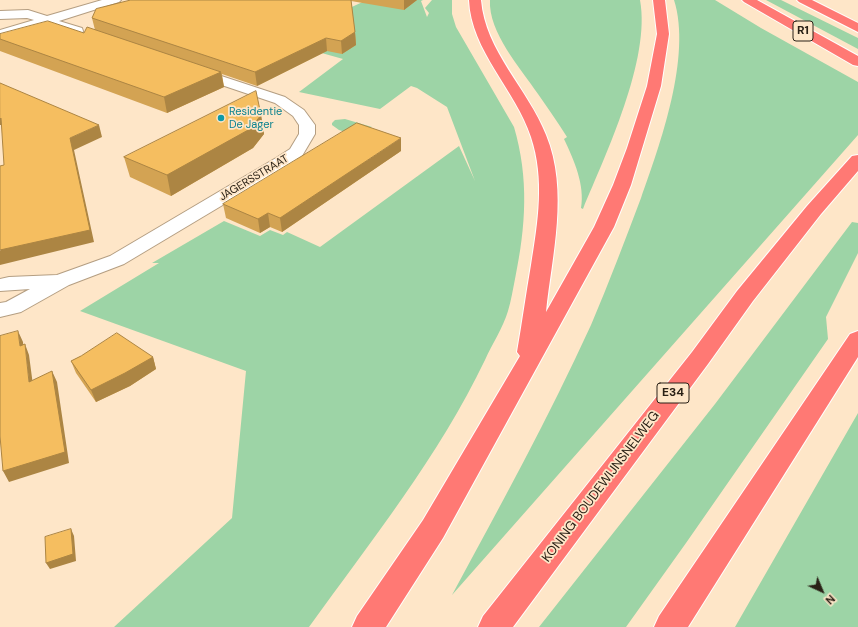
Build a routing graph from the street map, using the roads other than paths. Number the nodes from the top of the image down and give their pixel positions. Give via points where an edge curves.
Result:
1 (115, 0) edge
2 (475, 0) edge
3 (659, 0) edge
4 (748, 0) edge
5 (804, 0) edge
6 (0, 15) edge
7 (47, 21) junction
8 (858, 28) edge
9 (0, 34) edge
10 (94, 37) edge
11 (858, 62) edge
12 (176, 65) edge
13 (858, 160) edge
14 (62, 280) junction
15 (0, 285) edge
16 (0, 310) edge
17 (858, 339) edge
18 (528, 365) junction
19 (368, 627) edge
20 (494, 627) edge
21 (670, 627) edge

1 - 7 street
2 - 18 highway via 476,16 492,53 540,137 548,175 548,215
3 - 18 highway via 663,34 654,86 622,185 604,227
4 - 11 highway, R1
5 - 8 highway, R1
6 - 7 street via 28,14
7 - 9 street
7 - 10 street
12 - 14 street, JAGERSSTRAAT via 280,100 299,113 307,125 307,134 296,152 282,162 116,260
13 - 20 highway, KONING BOUDEWIJNSNELWEG / E34 via 745,296
14 - 15 street
14 - 16 street via 13,307
17 - 21 highway
18 - 19 highway via 433,529

